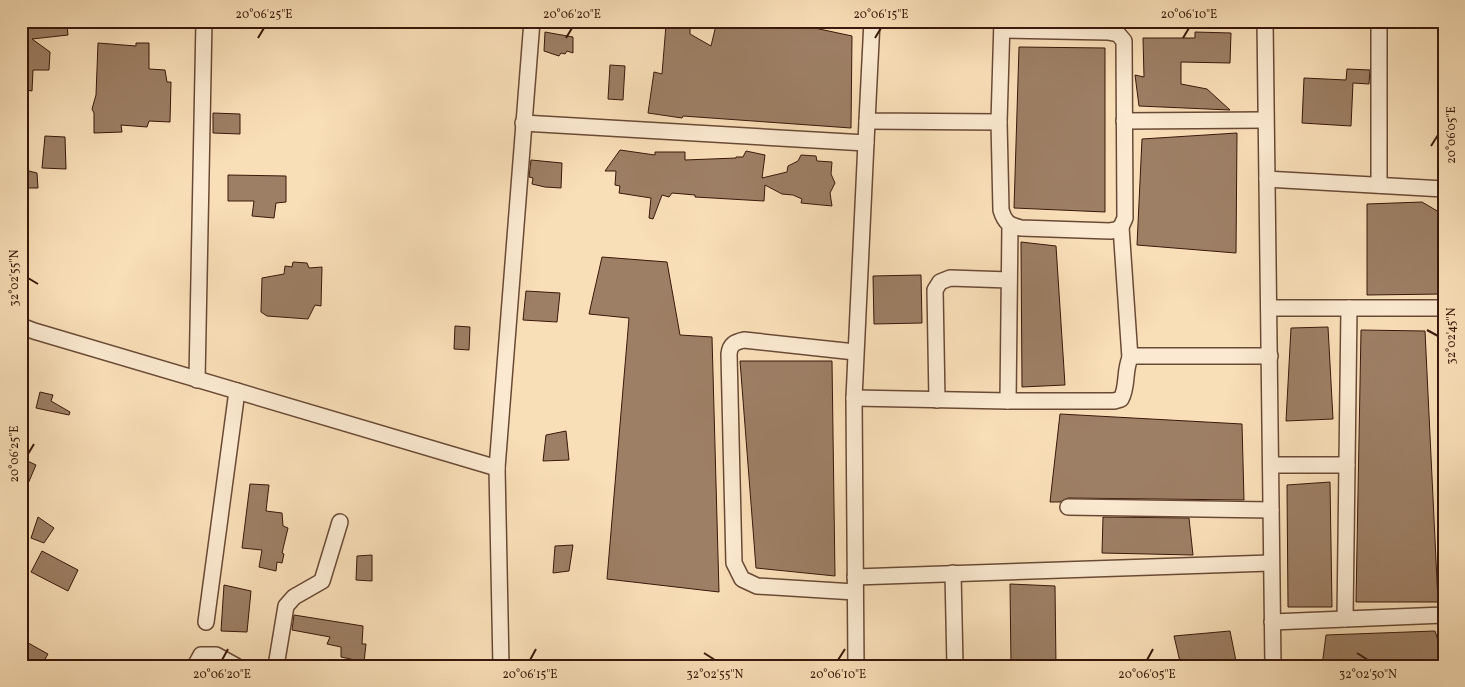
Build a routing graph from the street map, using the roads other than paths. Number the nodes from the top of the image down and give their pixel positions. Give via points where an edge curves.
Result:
1 (204, 21) edge
2 (532, 21) edge
3 (872, 21) edge
4 (1265, 21) edge
5 (1379, 21) edge
6 (1002, 25) edge
7 (1265, 120) junction
8 (866, 121) junction
9 (1124, 121) junction
10 (999, 122) junction
11 (523, 123) junction
12 (866, 143) junction
13 (1266, 179) junction
14 (1379, 185) junction
15 (1444, 189) edge
16 (1010, 225) junction
17 (1121, 227) junction
18 (1009, 280) junction
19 (1269, 308) junction
20 (1349, 308) junction
21 (1444, 308) edge
22 (21, 326) edge
23 (855, 352) junction
24 (1270, 356) junction
25 (1130, 358) junction
26 (197, 380) junction
27 (236, 391) junction
28 (854, 398) junction
29 (937, 400) junction
30 (1008, 401) junction
31 (1271, 465) junction
32 (1347, 465) junction
33 (497, 468) junction
34 (1068, 507) dead end
35 (1270, 510) junction
36 (340, 522) dead end
37 (1270, 563) junction
38 (953, 574) junction
39 (855, 577) junction
40 (855, 592) junction
41 (1444, 615) edge
42 (1345, 619) junction
43 (206, 622) dead end
44 (1272, 622) junction
45 (195, 666) edge
46 (236, 666) edge
47 (276, 666) edge
48 (501, 666) edge
49 (856, 666) edge
50 (955, 666) edge
51 (1273, 666) edge

1 - 26 street
2 - 11 street
3 - 8 street
4 - 7 street
5 - 14 street
6 - 9 street via 1118,34 1124,41
6 - 10 street
7 - 9 street
7 - 13 street
8 - 10 street
8 - 12 street
9 - 17 street via 1126,218
10 - 16 street via 1002,210 1004,220
11 - 12 street
11 - 33 street
12 - 23 street
13 - 14 street
13 - 19 street
14 - 15 street
16 - 17 street via 1110,231
16 - 18 street
17 - 25 street
18 - 29 street via 950,278 940,282 935,290
18 - 30 street
19 - 20 street
19 - 24 street
20 - 21 street
20 - 32 street
22 - 26 street
23 - 28 street
23 - 40 street via 744,340 730,347 729,354 734,563 742,579 757,586
24 - 25 street
24 - 31 street
25 - 30 street via 1121,399
26 - 27 street
27 - 33 street
27 - 43 street
28 - 29 street
28 - 39 street
29 - 30 street
31 - 32 street
31 - 35 street
32 - 42 street
33 - 48 street
34 - 35 street
35 - 37 street
36 - 47 street via 322,581 294,597 286,606
37 - 38 street
37 - 44 street
38 - 39 street
38 - 50 street
39 - 40 street
40 - 49 street
41 - 42 street
42 - 44 street
44 - 51 street
45 - 46 street via 200,655 216,655

